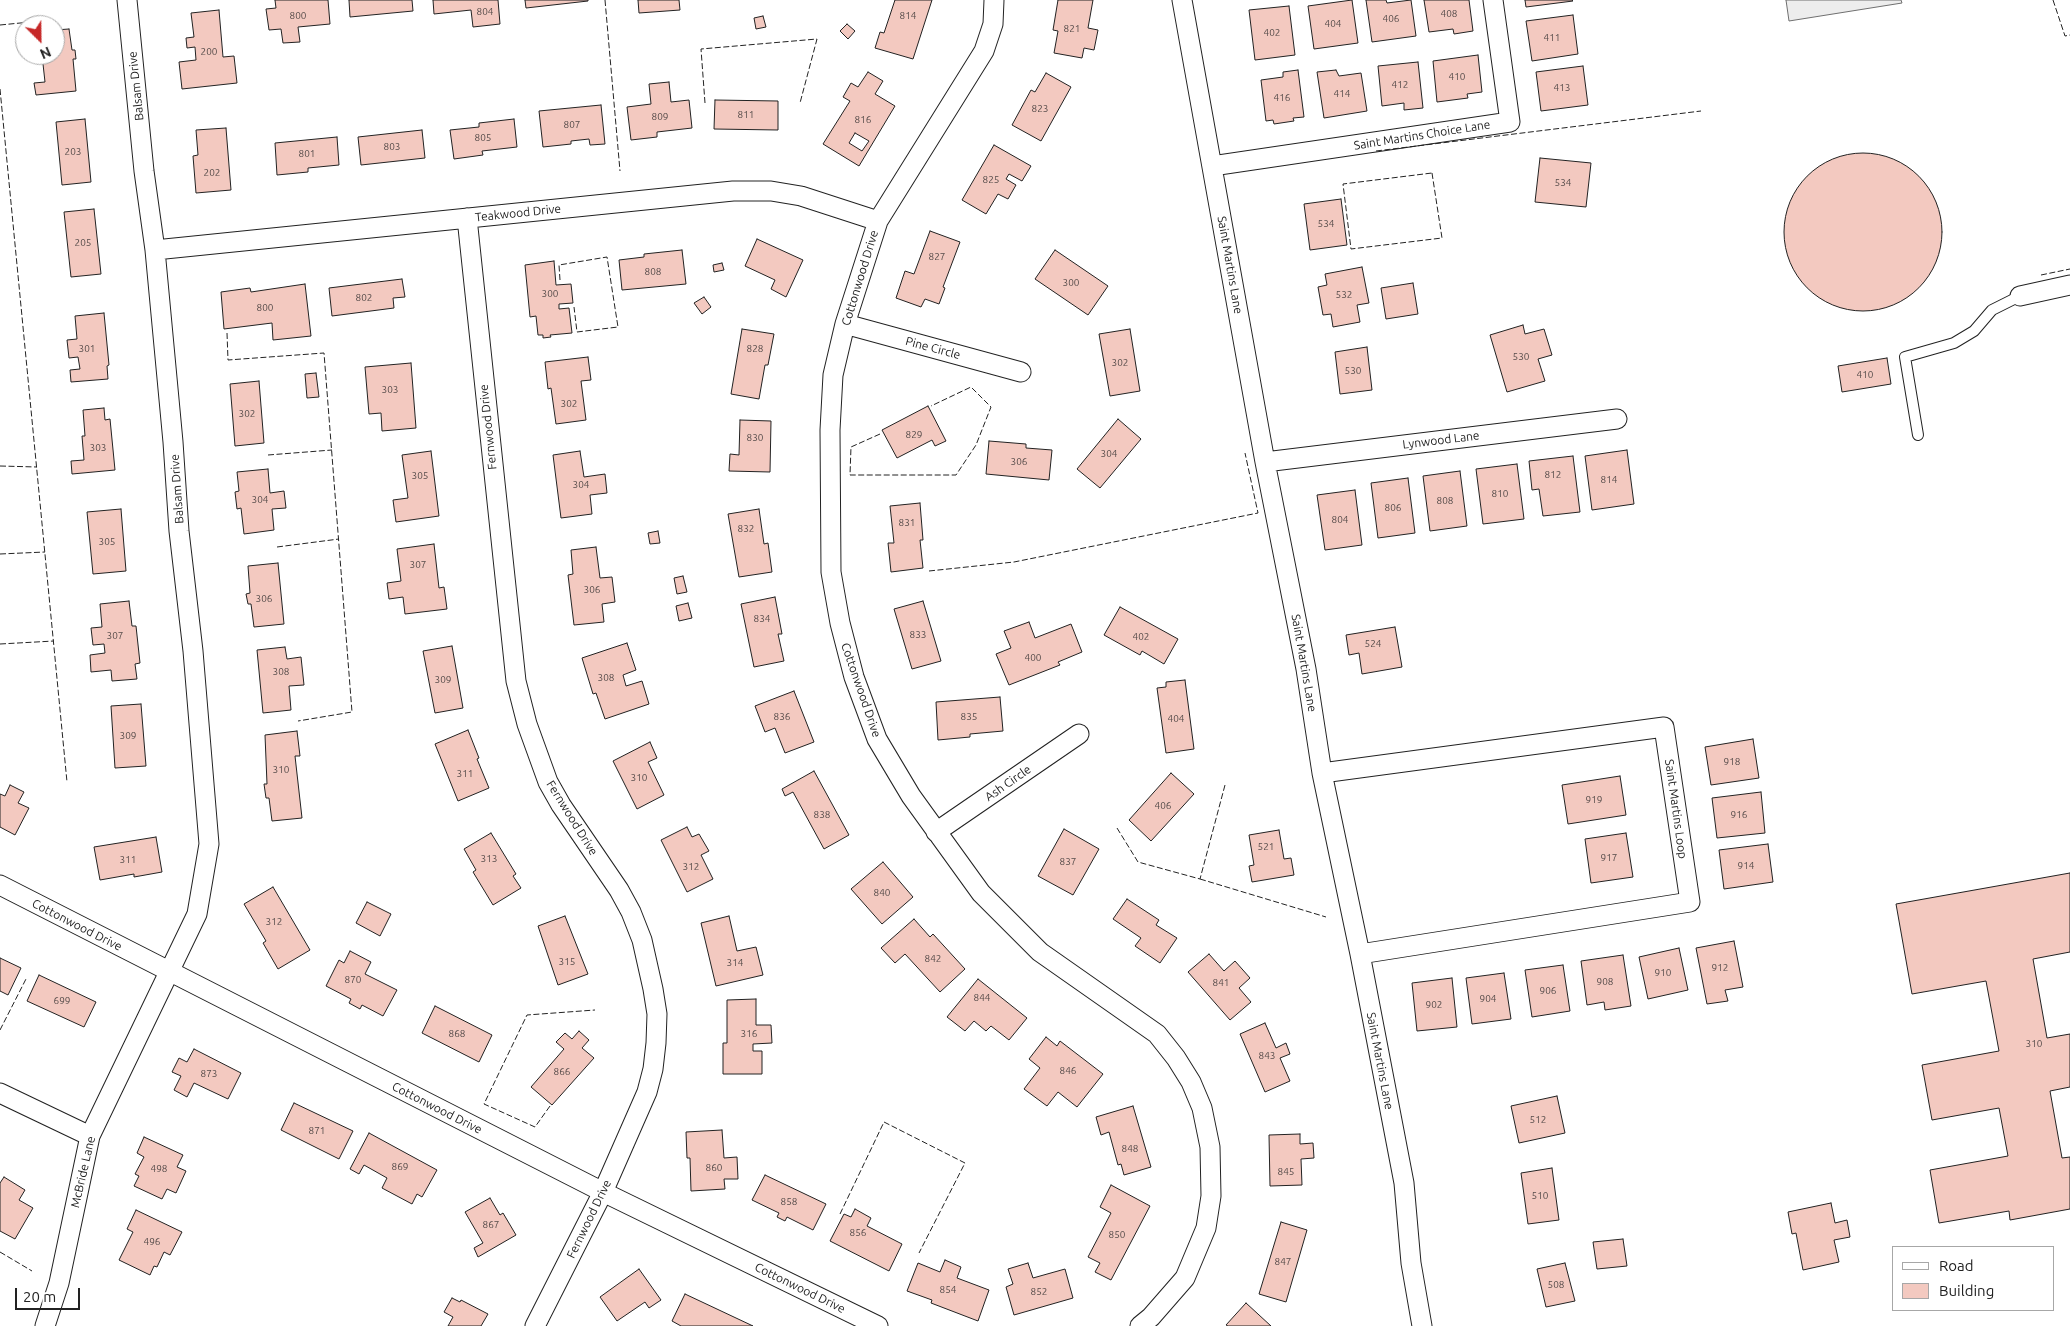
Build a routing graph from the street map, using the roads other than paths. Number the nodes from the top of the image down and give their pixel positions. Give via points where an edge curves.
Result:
1 (127, 0) edge
2 (994, 0) edge
3 (1182, 0) edge
4 (1492, 0) edge
5 (1212, 166) junction
6 (467, 218) junction
7 (878, 221) junction
8 (154, 250) junction
9 (2070, 285) edge
10 (2020, 296) joint
11 (845, 324) junction
12 (1021, 372) dead end
13 (1617, 419) dead end
14 (1918, 435) dead end
15 (1265, 462) junction
16 (1079, 734) dead end
17 (1322, 773) junction
18 (936, 832) junction
19 (0, 885) edge
20 (1360, 954) junction
21 (168, 972) junction
22 (0, 1093) edge
23 (90, 1136) junction
24 (603, 1192) junction
25 (45, 1326) edge
26 (535, 1326) edge
27 (878, 1326) edge
28 (1140, 1326) edge
29 (1422, 1326) edge

1 - 8 street, Balsam Drive
2 - 7 street, Cottonwood Drive via 993,24 984,51
3 - 5 street, Saint Martins Lane
4 - 5 street, Saint Martins Choice Lane via 1510,122
5 - 15 street, Saint Martins Lane
6 - 7 street, Teakwood Drive via 733,191 801,196
6 - 8 street, Teakwood Drive
6 - 24 street, Fernwood Drive via 516,681 527,724 548,782 631,912 642,940 657,1014 656,1043 647,1092
7 - 11 street, Cottonwood Drive
8 - 21 street, Balsam Drive via 209,844 197,914
9 - 10 street
10 - 14 lane via 1992,310 1974,331 1954,344 1905,357
11 - 12 street, Pine Circle
11 - 18 street, Cottonwood Drive via 833,375 830,430 831,572 840,623 854,677 878,739
13 - 15 street, Lynwood Lane
15 - 17 street, Saint Martins Lane via 1306,669
16 - 18 street, Ash Circle
17 - 20 street, Saint Martins Lane
17 - 20 street, Saint Martins Loop via 1664,727 1690,902
18 - 28 street, Cottonwood Drive via 981,893 1040,952 1157,1034 1191,1082 1202,1108 1210,1146 1212,1196 1206,1228 1185,1278
19 - 21 street, Cottonwood Drive
20 - 29 street, Saint Martins Lane via 1404,1183 1411,1263
21 - 23 street, McBride Lane
21 - 24 street, Cottonwood Drive
22 - 23 street
23 - 25 street, McBride Lane via 59,1283
24 - 26 street, Fernwood Drive
24 - 27 street, Cottonwood Drive

